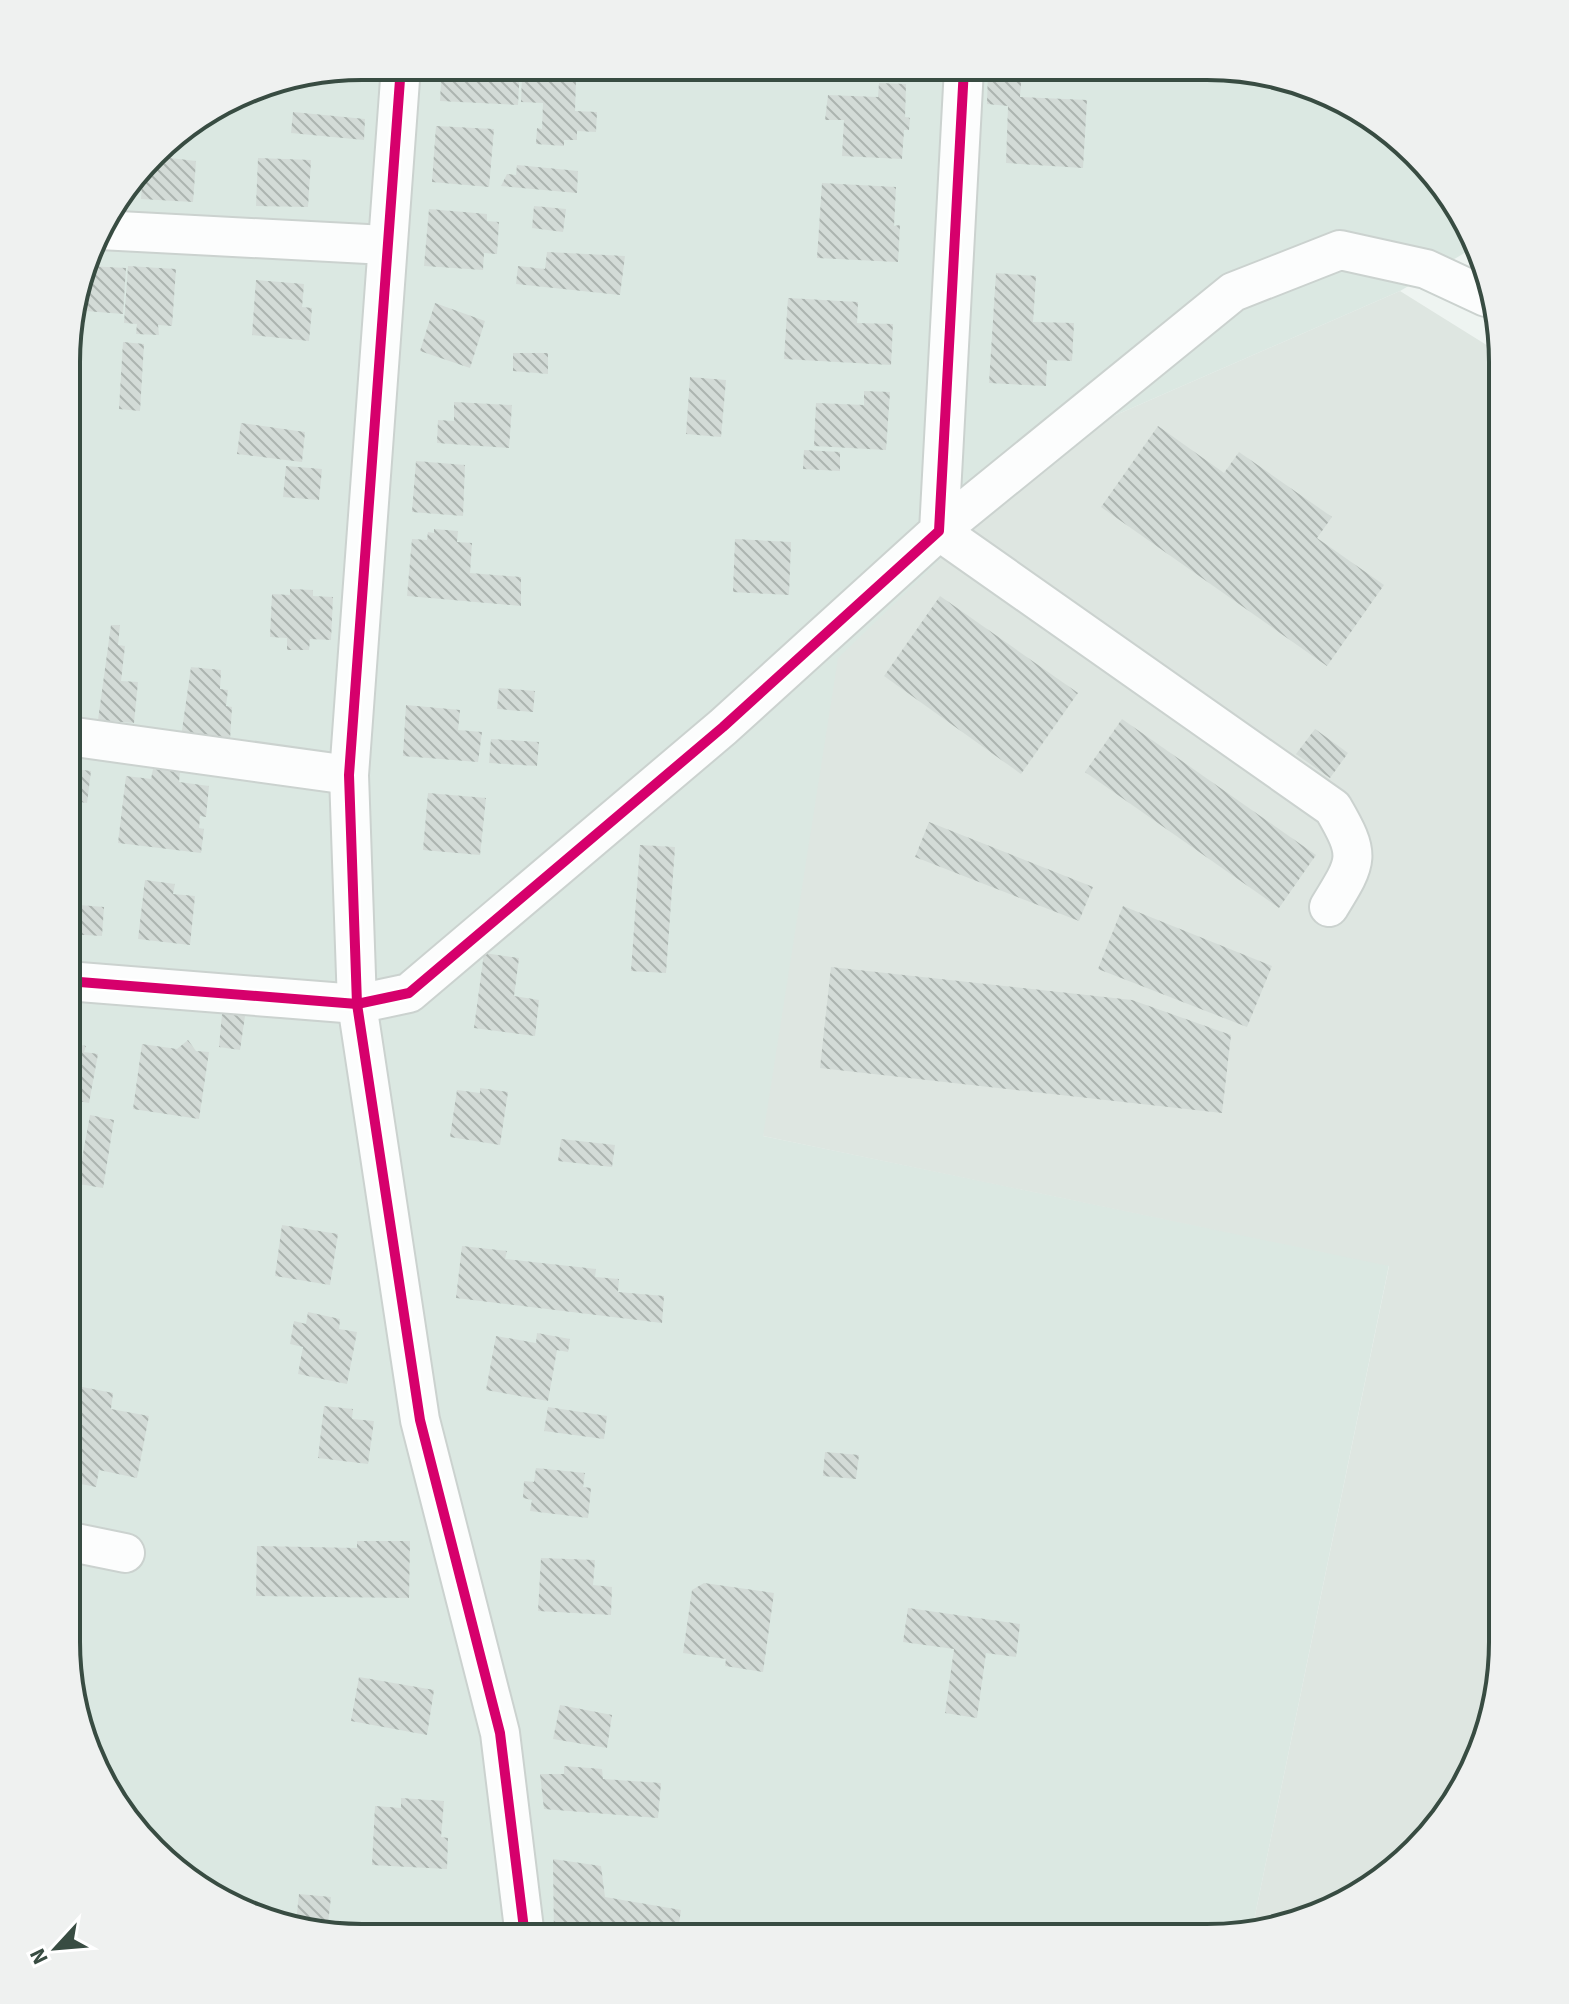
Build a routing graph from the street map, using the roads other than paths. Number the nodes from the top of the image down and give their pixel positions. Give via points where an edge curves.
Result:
1 (963, 80) edge
2 (400, 81) edge
3 (113, 231) edge
4 (386, 245) junction
5 (1481, 294) edge
6 (939, 531) junction
7 (80, 738) edge
8 (349, 775) junction
9 (1329, 907) dead end
10 (80, 982) edge
11 (357, 1004) junction
12 (80, 1544) edge
13 (125, 1553) dead end
14 (523, 1924) edge

1 - 6 street
2 - 4 street
3 - 4 street
4 - 8 street
5 - 6 street via 1426,269 1340,250 1233,292
6 - 9 street via 1333,808 1353,843 1351,871
6 - 11 street via 723,727 409,993
7 - 8 street
8 - 11 street
10 - 11 street
11 - 14 street via 420,1420 500,1733
12 - 13 street

